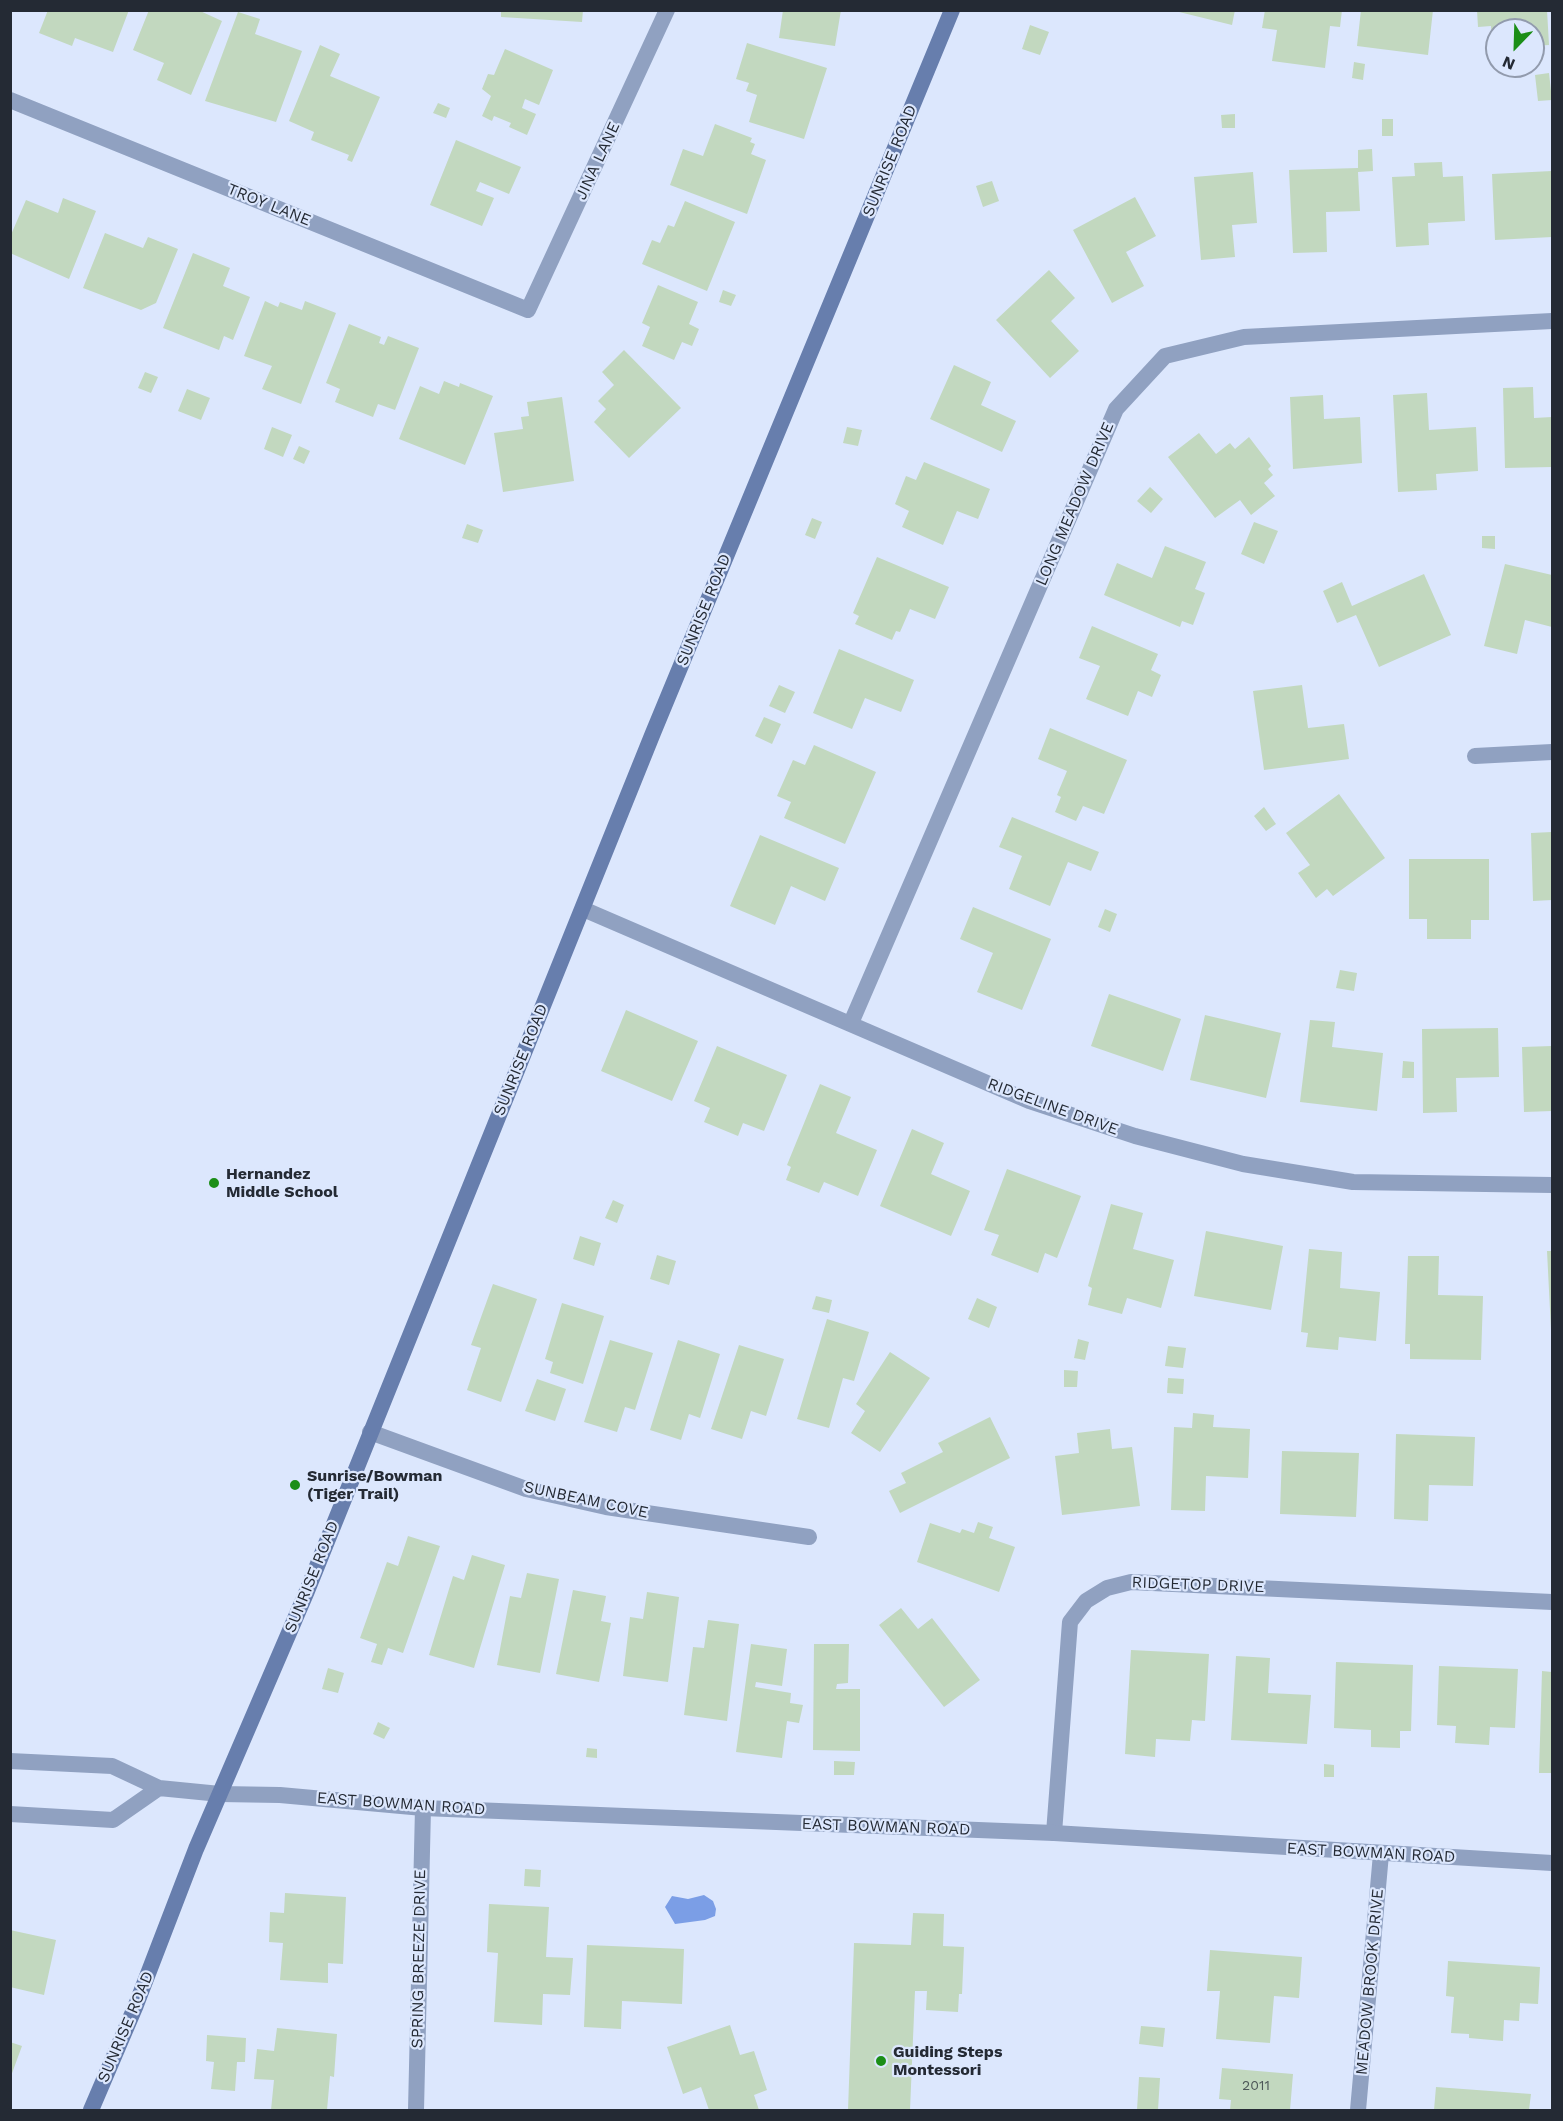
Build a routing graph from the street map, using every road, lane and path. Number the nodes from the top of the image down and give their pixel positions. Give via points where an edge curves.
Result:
1 (667, 10) edge
2 (952, 10) edge
3 (10, 100) edge
4 (528, 310) joint
5 (1552, 321) edge
6 (1552, 752) edge
7 (1475, 756) dead end
8 (583, 909) junction
9 (851, 1023) junction
10 (1552, 1185) edge
11 (370, 1432) junction
12 (809, 1537) dead end
13 (1552, 1602) edge
14 (10, 1761) edge
15 (159, 1788) junction
16 (220, 1794) junction
17 (423, 1808) junction
18 (10, 1814) edge
19 (1054, 1833) junction
20 (1381, 1854) junction
21 (1552, 1863) edge
22 (91, 2110) edge
23 (416, 2110) edge
24 (1358, 2110) edge

1 - 4 street, JINA LANE
2 - 8 main road, SUNRISE ROAD
3 - 4 street, TROY LANE
5 - 9 street, LONG MEADOW DRIVE via 1244,337 1165,356 1116,409
6 - 7 street
8 - 9 street, RIDGELINE DRIVE
8 - 11 main road, SUNRISE ROAD
9 - 10 street, RIDGELINE DRIVE via 1029,1101 1135,1136 1243,1164 1353,1182
11 - 12 street, SUNBEAM COVE via 526,1489 606,1507
11 - 16 main road, SUNRISE ROAD
13 - 19 street, RIDGETOP DRIVE via 1131,1582 1107,1588 1086,1601 1070,1622
14 - 15 street, EAST BOWMAN ROAD via 112,1766
15 - 16 street, EAST BOWMAN ROAD
15 - 18 street via 113,1820
16 - 17 street, EAST BOWMAN ROAD via 280,1795
16 - 22 main road, SUNRISE ROAD
17 - 19 street, EAST BOWMAN ROAD
17 - 23 street, SPRING BREEZE DRIVE
19 - 20 street, EAST BOWMAN ROAD
20 - 21 street, EAST BOWMAN ROAD
20 - 24 street, MEADOW BROOK DRIVE

